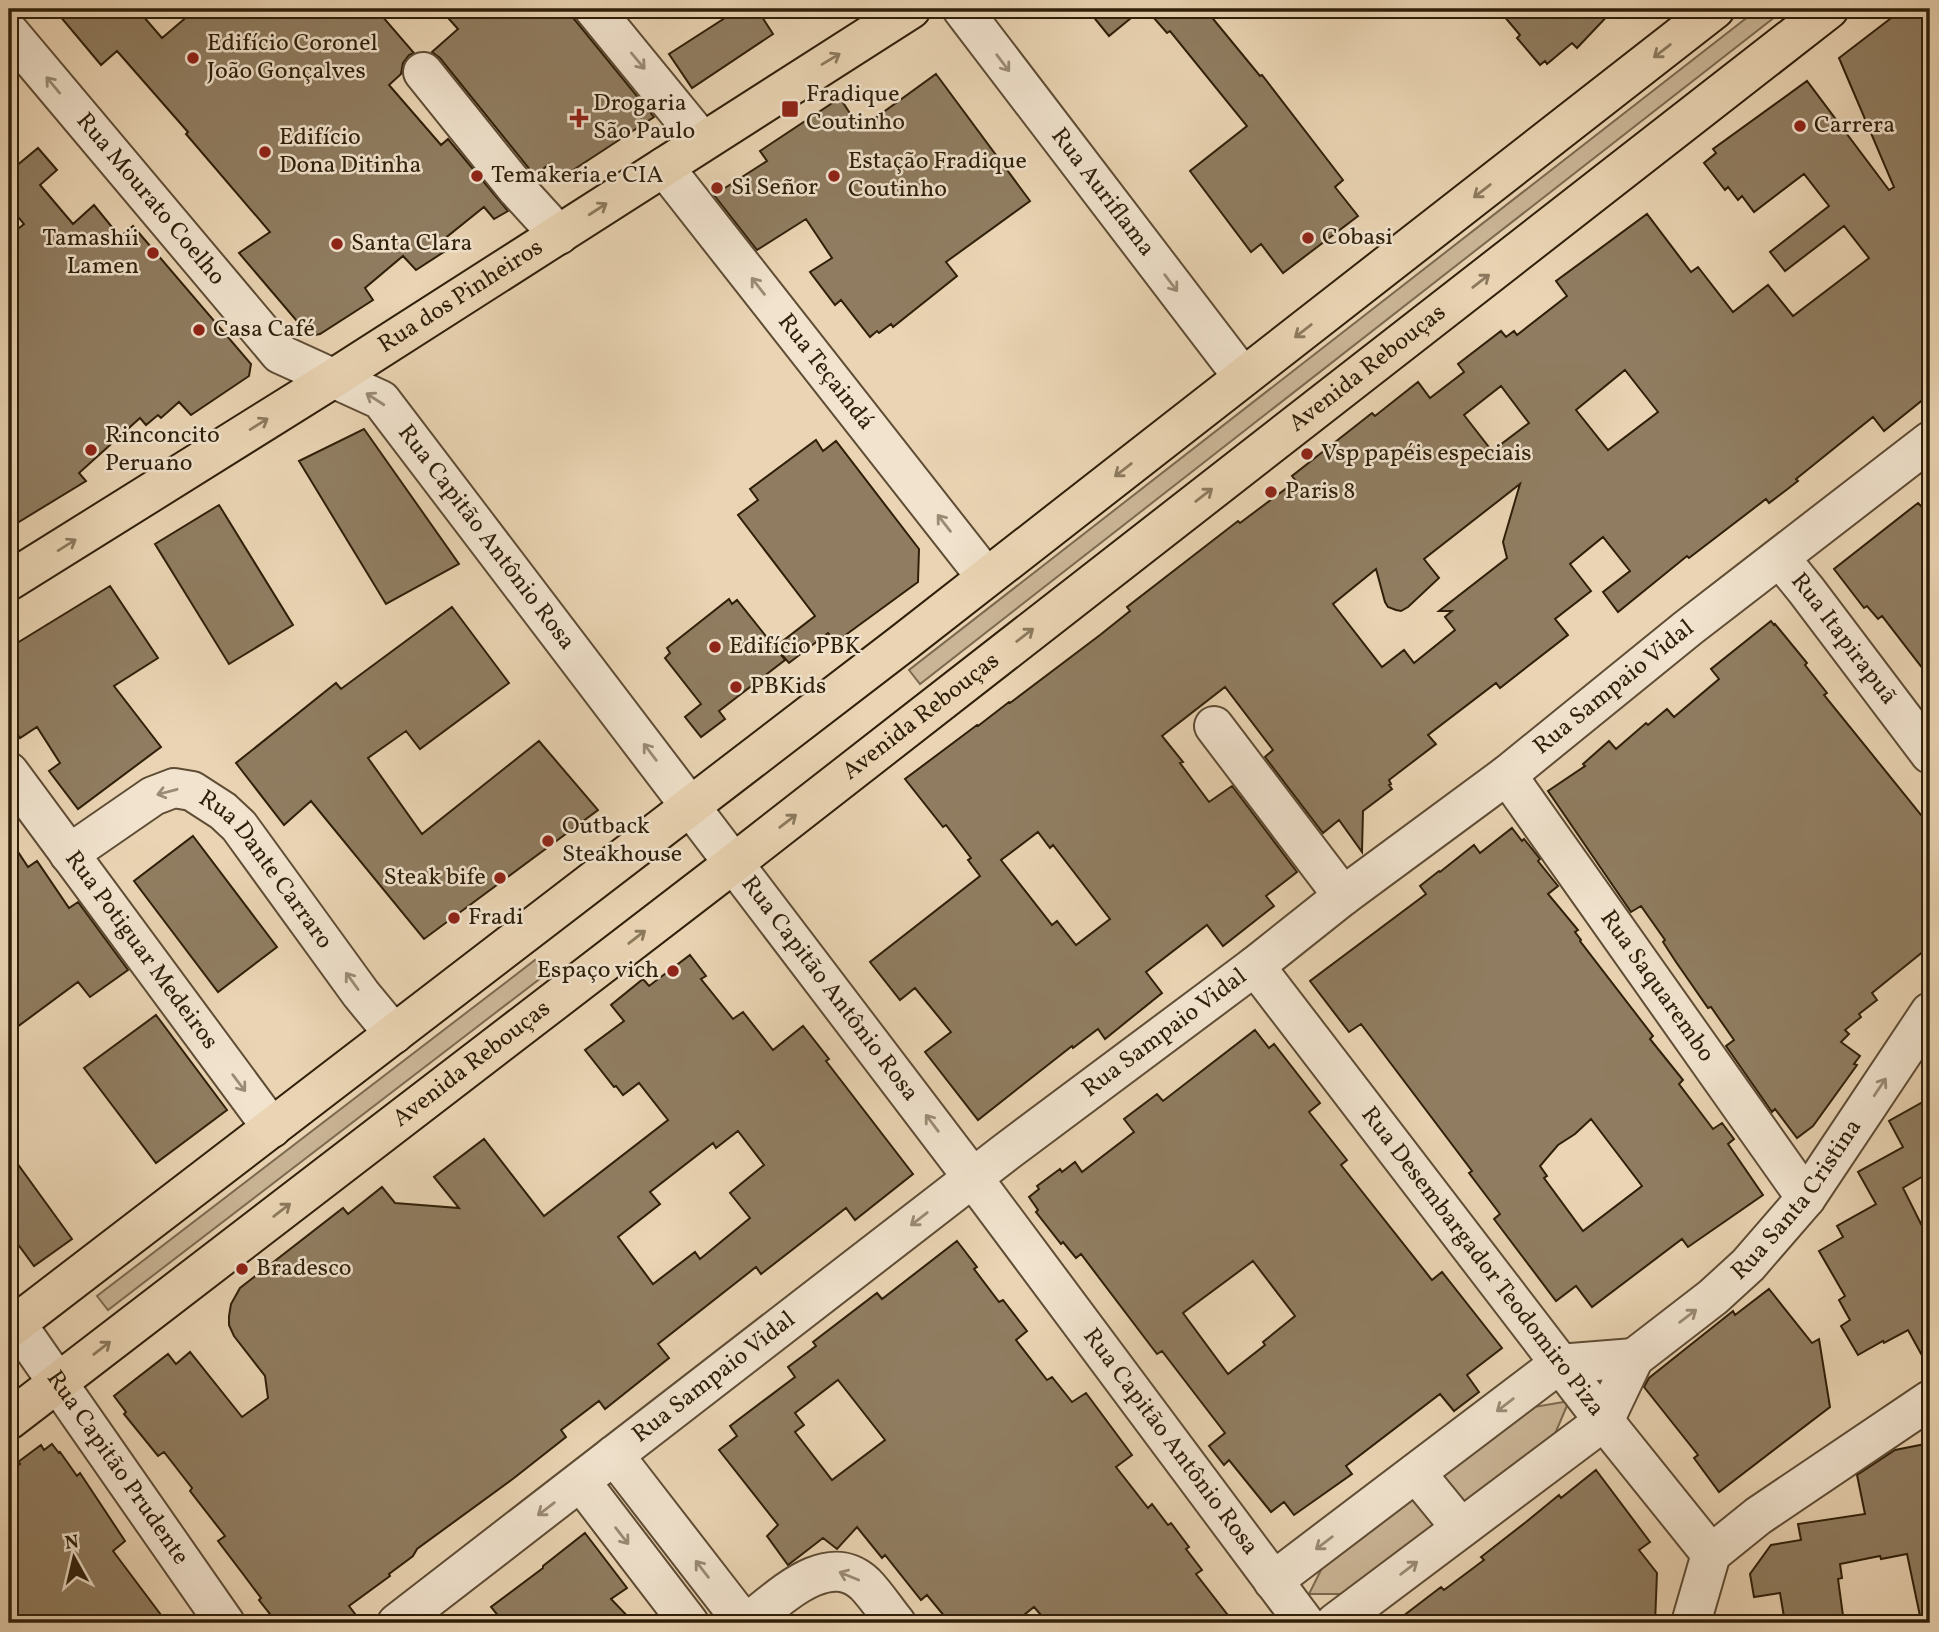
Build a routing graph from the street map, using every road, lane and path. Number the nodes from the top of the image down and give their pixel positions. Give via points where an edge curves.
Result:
1 (594, 9) edge
2 (911, 9) edge
3 (962, 9) edge
4 (1715, 9) edge
5 (1829, 9) edge
6 (9, 32) edge
7 (423, 72) dead end
8 (702, 141) junction
9 (664, 167) junction
10 (559, 234) junction
11 (1243, 377) junction
12 (334, 378) junction
13 (1930, 441) edge
14 (1780, 558) junction
15 (986, 577) junction
16 (9, 581) edge
17 (1214, 726) dead end
18 (1930, 754) edge
19 (9, 772) edge
20 (1507, 775) junction
21 (691, 806) junction
22 (69, 855) junction
23 (734, 863) junction
24 (1343, 896) junction
25 (1255, 966) junction
26 (1930, 1012) edge
27 (394, 1034) junction
28 (272, 1128) junction
29 (973, 1178) junction
30 (1806, 1198) junction
31 (11, 1322) edge
32 (1634, 1358) junction
33 (1559, 1364) junction
34 (57, 1382) junction
35 (1930, 1400) edge
36 (9, 1420) edge
37 (1604, 1421) junction
38 (614, 1455) junction
39 (1416, 1473) junction
40 (581, 1482) junction
41 (1461, 1528) junction
42 (1711, 1554) junction
43 (1273, 1581) junction
44 (225, 1623) edge
45 (397, 1623) edge
46 (689, 1623) edge
47 (746, 1623) edge
48 (895, 1623) edge
49 (1305, 1623) edge
50 (1335, 1623) edge
51 (1690, 1623) edge

1 -> 8 street
8 -> 2 main road, Rua dos Pinheiros
3 -> 11 street, Rua Auriflama
4 -> 11 main road
23 -> 5 main road, Avenida Rebouças
12 -> 6 street, Rua Mourato Coelho via 280,354
7 - 10 street
8 - 9 main road, Rua dos Pinheiros
10 -> 9 main road, Rua dos Pinheiros
15 -> 9 street, Rua Teçaindá
10 - 12 main road, Rua dos Pinheiros
11 -> 15 main road
16 -> 12 main road, Rua dos Pinheiros
21 -> 12 street, Rua Capitão Antônio Rosa via 381,400
13 - 14 street, Rua Sampaio Vidal
14 - 18 street, Rua Itapirapuã
14 - 20 street, Rua Sampaio Vidal
15 - 21 main road
17 - 24 street
19 - 22 street, Rua Potiguar Medeiros
20 - 24 street, Rua Sampaio Vidal
20 - 30 street, Rua Saquarembo
21 - 23 street, Rua Capitão Antônio Rosa
21 - 27 main road
27 -> 22 street, Rua Dante Carraro via 239,826 192,791 174,788 153,796
22 -> 28 street, Rua Potiguar Medeiros
29 -> 23 street, Rua Capitão Antônio Rosa
34 -> 23 main road, Avenida Rebouças
24 - 25 street, Rua Sampaio Vidal
25 - 29 street, Rua Sampaio Vidal
25 - 33 street, Rua Desembargador Teodomiro Piza
30 -> 26 street, Rua Santa Cristina
27 - 28 main road
28 - 31 main road
29 -> 38 street, Rua Sampaio Vidal
29 - 43 street, Rua Capitão Antônio Rosa
32 -> 30 street, Rua Santa Cristina via 1748,1265
31 - 34 street, Rua Capitão Prudente
32 - 33 street
32 - 37 street, Rua Santa Cristina
33 - 37 street, Rua Desembargador Teodomiro Piza
33 -> 39 street
34 - 36 main road, Avenida Rebouças
34 - 44 street, Rua Capitão Prudente
35 - 42 street
37 - 41 street
37 - 42 street, Rua Desembargador Teodomiro Piza
38 - 40 street, Rua Sampaio Vidal
47 -> 38 street
39 - 41 street
39 -> 43 street
40 -> 45 street, Rua Sampaio Vidal
40 -> 46 street
50 -> 41 street
42 - 51 street
43 - 49 street, Rua Capitão Antônio Rosa
48 -> 47 street via 864,1584 847,1572 827,1571 806,1579

